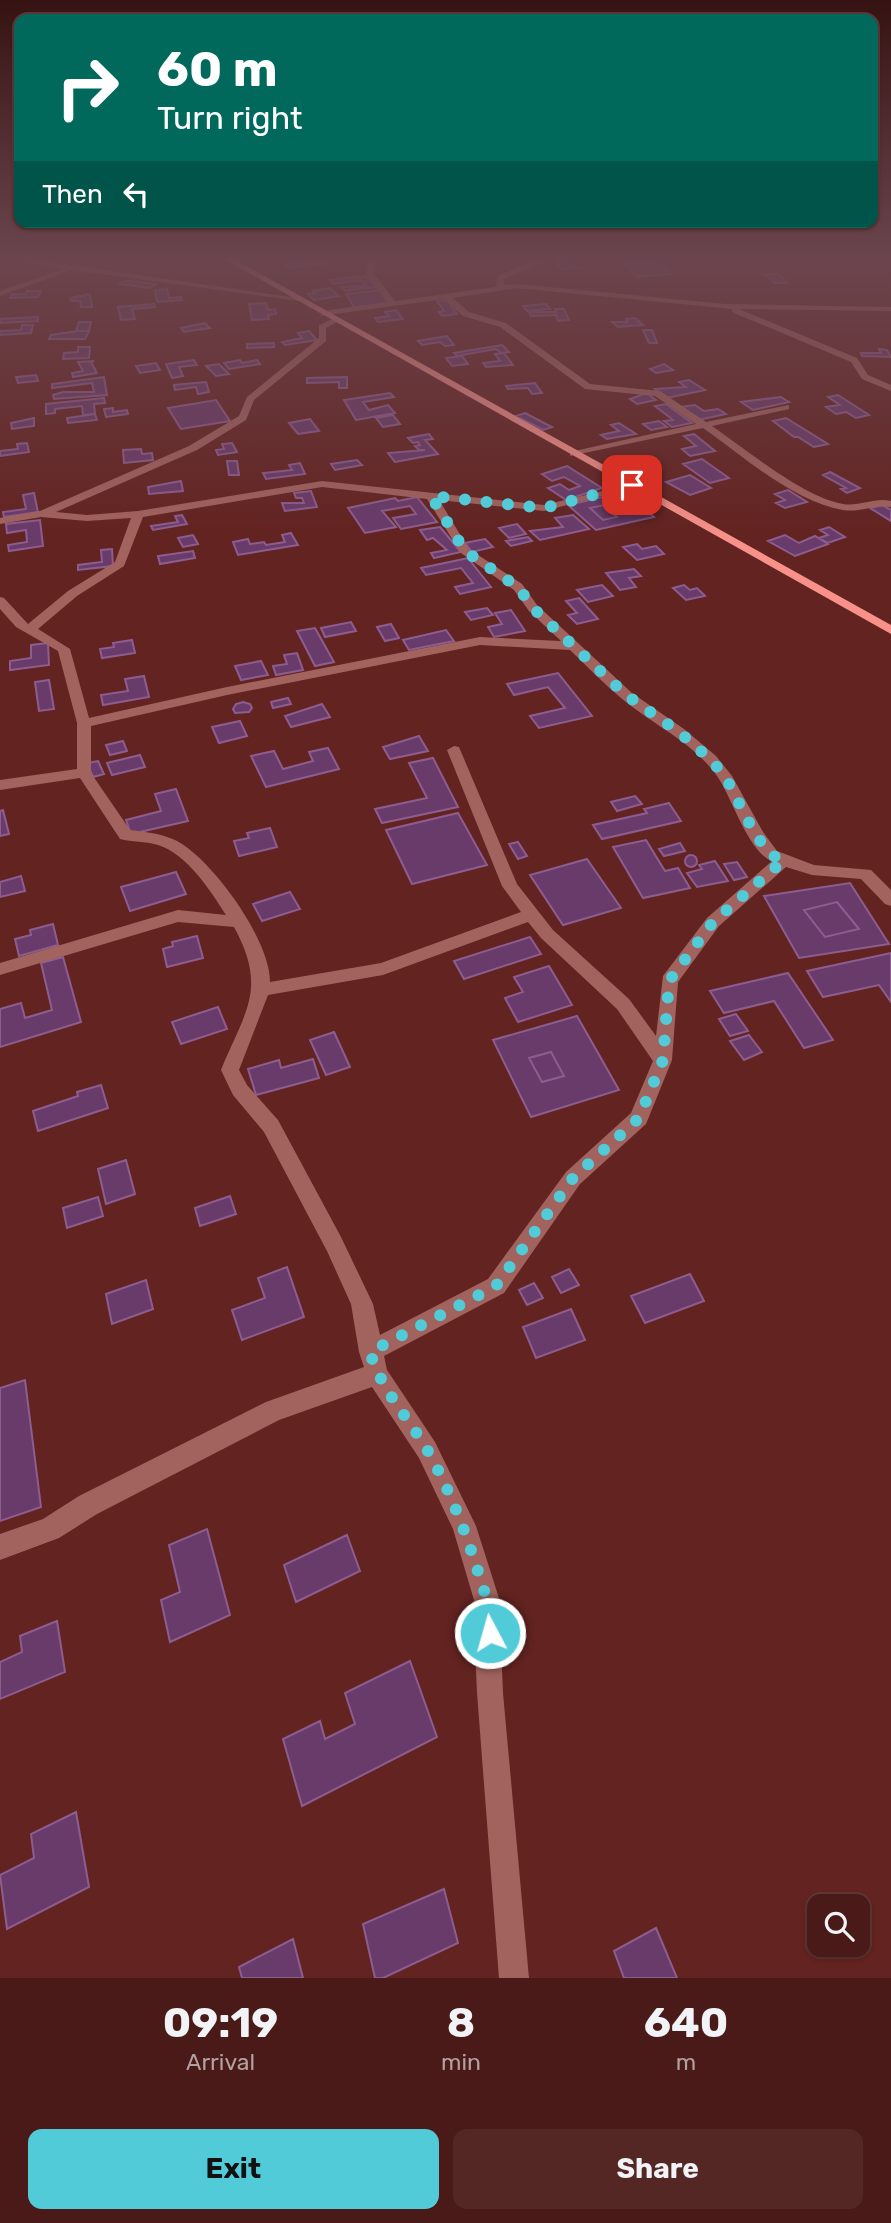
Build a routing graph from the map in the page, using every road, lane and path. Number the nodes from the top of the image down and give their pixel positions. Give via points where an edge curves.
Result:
1 (308, 351) edge
2 (389, 351) edge
3 (539, 351) edge
4 (833, 351) edge
5 (891, 388) edge
6 (786, 407) dead end
7 (701, 425) junction
8 (574, 454) junction
9 (632, 485) junction
10 (431, 496) junction
11 (891, 504) edge
12 (41, 514) junction
13 (138, 514) junction
14 (0, 521) edge
15 (0, 601) edge
16 (29, 630) junction
17 (891, 630) edge
18 (575, 646) junction
19 (84, 723) junction
20 (454, 750) dead end
21 (84, 773) junction
22 (0, 785) edge
23 (784, 860) junction
24 (891, 900) edge
25 (532, 914) junction
26 (240, 922) junction
27 (0, 969) edge
28 (260, 990) junction
29 (663, 1060) junction
30 (373, 1363) junction
31 (0, 1547) edge
32 (514, 1978) edge

1 - 12 street via 250,399 243,418 193,448
2 - 8 main road
3 - 7 street via 587,387 654,392
4 - 5 street via 854,360 865,377
6 - 7 street
7 - 8 street
7 - 11 street via 827,503 846,508
8 - 9 main road
9 - 10 street via 544,508
9 - 17 main road
10 - 13 street via 322,484
10 - 18 street via 465,551 518,587 533,608
12 - 13 street via 87,518
12 - 14 street
13 - 16 street via 121,564 76,589
15 - 16 street
16 - 19 street via 64,649
18 - 19 street via 480,641
18 - 23 street via 626,695 711,760 725,776 755,834 771,855
19 - 21 street
20 - 25 street via 510,886
21 - 22 street
21 - 26 street via 125,835 179,848
23 - 24 street via 812,870 866,874
23 - 29 street via 713,922 669,981
25 - 28 street via 383,968
25 - 29 street via 547,934 623,1004
26 - 27 street via 178,916
26 - 28 street via 260,964
28 - 30 street via 230,1070 240,1090 271,1126 334,1244 362,1304
29 - 30 street via 639,1118 573,1178 496,1286
30 - 31 street via 88,1505 50,1529
30 - 32 street via 449,1490 492,1617 490,1693

